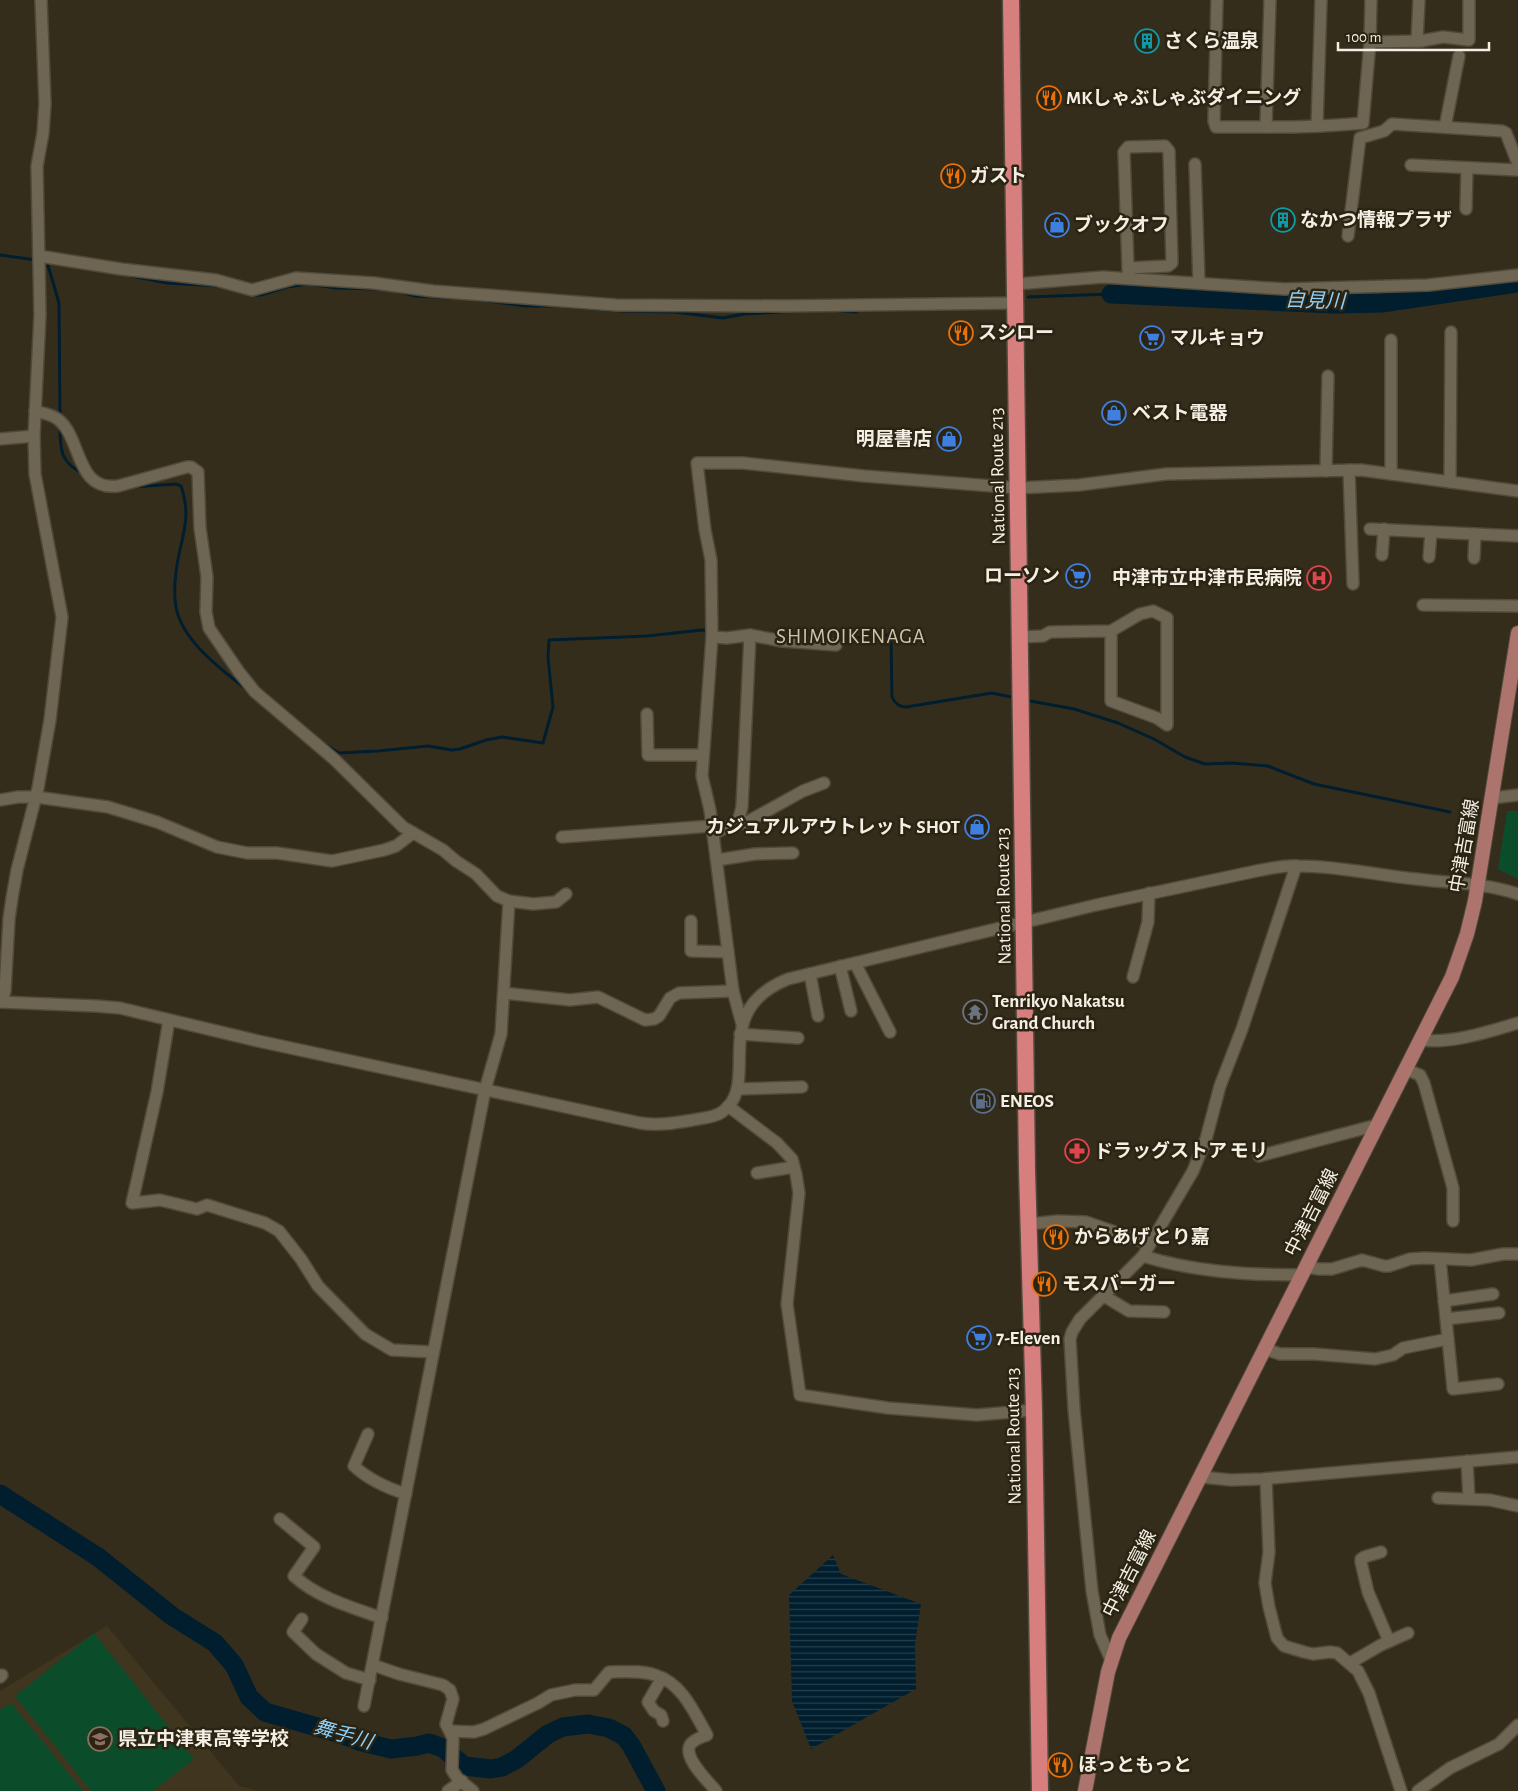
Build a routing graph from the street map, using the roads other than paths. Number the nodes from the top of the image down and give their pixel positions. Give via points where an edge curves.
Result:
1 (41, 0) edge
2 (1011, 0) edge
3 (1217, 0) edge
4 (1270, 0) edge
5 (1321, 0) edge
6 (1371, 0) edge
7 (1419, 0) edge
8 (1469, 0) edge
9 (1370, 42) junction
10 (1418, 42) junction
11 (1460, 56) dead end
12 (1317, 126) junction
13 (1266, 127) junction
14 (1445, 127) junction
15 (1195, 164) dead end
16 (1518, 164) edge
17 (1411, 165) dead end
18 (1467, 168) junction
19 (1466, 209) dead end
20 (1348, 236) dead end
21 (40, 256) junction
22 (1128, 273) junction
23 (1518, 275) edge
24 (1199, 283) junction
25 (1015, 284) junction
26 (1016, 303) junction
27 (1450, 332) dead end
28 (1391, 340) dead end
29 (1328, 376) dead end
30 (35, 411) junction
31 (34, 436) junction
32 (0, 439) edge
33 (1326, 470) junction
34 (1348, 470) junction
35 (1391, 474) junction
36 (1450, 482) junction
37 (1018, 488) junction
38 (1518, 491) edge
39 (1370, 528) dead end
40 (1384, 529) junction
41 (1430, 532) junction
42 (1475, 534) junction
43 (1518, 536) edge
44 (1382, 555) dead end
45 (1429, 557) dead end
46 (1474, 558) dead end
47 (1353, 584) dead end
48 (1423, 605) dead end
49 (1518, 606) edge
50 (1111, 631) junction
51 (1518, 633) edge
52 (750, 635) junction
53 (712, 637) junction
54 (1021, 637) junction
55 (836, 645) dead end
56 (647, 714) dead end
57 (703, 755) junction
58 (824, 783) dead end
59 (1518, 795) edge
60 (36, 797) junction
61 (1492, 798) junction
62 (0, 800) edge
63 (737, 825) junction
64 (713, 830) junction
65 (413, 833) junction
66 (562, 837) dead end
67 (793, 853) dead end
68 (716, 860) junction
69 (1296, 866) junction
70 (1478, 885) junction
71 (1149, 893) junction
72 (566, 894) dead end
73 (1518, 894) edge
74 (509, 901) junction
75 (691, 921) dead end
76 (1025, 922) junction
77 (728, 952) junction
78 (855, 963) junction
79 (840, 966) junction
80 (810, 974) junction
81 (1132, 977) dead end
82 (733, 991) junction
83 (504, 993) junction
84 (1, 1002) edge
85 (851, 1011) dead end
86 (818, 1016) dead end
87 (169, 1020) junction
88 (1518, 1022) edge
89 (741, 1029) junction
90 (890, 1032) dead end
91 (798, 1038) dead end
92 (1420, 1040) junction
93 (1406, 1069) junction
94 (802, 1087) dead end
95 (737, 1089) junction
96 (484, 1090) junction
97 (728, 1106) junction
98 (1377, 1125) junction
99 (1259, 1156) dead end
100 (794, 1167) junction
101 (757, 1173) dead end
102 (1454, 1222) dead end
103 (1029, 1224) junction
104 (1150, 1244) junction
105 (1518, 1254) edge
106 (1143, 1256) junction
107 (1440, 1259) junction
108 (1304, 1271) junction
109 (1493, 1294) dead end
110 (1104, 1296) junction
111 (1444, 1301) junction
112 (1164, 1312) dead end
113 (1499, 1312) dead end
114 (1446, 1319) junction
115 (1448, 1339) junction
116 (1265, 1349) junction
117 (432, 1352) junction
118 (1498, 1384) dead end
119 (1034, 1410) junction
120 (368, 1434) dead end
121 (1518, 1457) edge
122 (1467, 1462) junction
123 (1201, 1477) junction
124 (1266, 1479) junction
125 (406, 1494) junction
126 (1438, 1498) dead end
127 (1469, 1499) junction
128 (1518, 1506) edge
129 (280, 1518) dead end
130 (1381, 1552) dead end
131 (382, 1618) junction
132 (302, 1619) dead end
133 (1408, 1633) dead end
134 (1389, 1641) junction
135 (1111, 1660) junction
136 (1350, 1663) junction
137 (373, 1665) junction
138 (662, 1678) junction
139 (370, 1680) junction
140 (364, 1706) dead end
141 (663, 1721) dead end
142 (1518, 1725) edge
143 (450, 1731) junction
144 (462, 1782) junction
145 (448, 1791) edge
146 (473, 1791) edge
147 (716, 1791) edge
148 (1040, 1791) edge
149 (1085, 1791) edge
150 (1400, 1791) edge
151 (1418, 1791) edge

1 - 21 street via 45,104 37,166
2 - 25 highway, National Route 213
3 - 13 street via 1216,127
4 - 13 street
5 - 12 street
6 - 9 street
7 - 10 street
8 - 10 street via 1469,40 1443,37
9 - 10 street
9 - 12 street via 1363,123
11 - 14 street
12 - 13 street
14 - 16 street via 1502,130
14 - 20 street via 1392,124 1384,131 1360,138
15 - 24 street
16 - 18 street via 1517,170
17 - 18 street
18 - 19 street
21 - 26 street via 216,280 252,290 296,278 616,305
21 - 30 street
22 - 22 street via 1124,152 1128,147 1165,146 1169,151 1172,263
22 - 24 street
22 - 25 street
23 - 24 street via 1428,285 1285,289
25 - 26 highway, National Route 213
26 - 37 highway, National Route 213
27 - 36 street
28 - 35 street
29 - 33 street
30 - 31 street
30 - 65 street via 60,421 69,432 84,471 100,484 118,486 187,466 198,472 209,628 255,692 334,759
31 - 32 street
31 - 60 street via 35,474 62,617 50,720
33 - 34 street
33 - 37 street via 1166,474 1079,485
34 - 35 street
34 - 47 street
35 - 36 street
36 - 38 street
37 - 53 street via 743,463 697,464 710,560
37 - 54 highway, National Route 213
39 - 40 street
40 - 41 street
40 - 44 street
41 - 42 street
41 - 45 street
42 - 43 street
42 - 46 street
48 - 49 street
50 - 50 street via 1140,614 1153,611 1167,618 1167,725 1157,718 1111,702
50 - 54 street via 1050,632 1043,636
51 - 61 main road, 中津吉富線
52 - 53 street
52 - 55 street
52 - 63 street via 742,807
53 - 57 street
54 - 76 highway, National Route 213
56 - 57 street via 648,755
57 - 64 street via 702,776
58 - 63 street
59 - 61 street
60 - 62 street
60 - 65 street via 108,807 157,822 217,848 246,853 277,853 332,861 396,846
60 - 84 street via 12,898 5,991
61 - 70 main road, 中津吉富線
63 - 64 street
64 - 66 street
64 - 68 street
65 - 74 street via 443,850 476,874 497,896
67 - 68 street
68 - 77 street
69 - 70 street
69 - 71 street
69 - 104 street via 1220,1086 1206,1139 1186,1185
70 - 73 street
70 - 92 main road, 中津吉富線 via 1461,953
71 - 76 street
71 - 81 street via 1148,922
72 - 74 street via 556,902 545,904
74 - 83 street
75 - 77 street via 691,951
76 - 78 street
76 - 103 highway, National Route 213
77 - 82 street
78 - 79 street
78 - 90 street
79 - 80 street
79 - 85 street
80 - 86 street
80 - 89 street via 788,979 764,992 748,1011
82 - 83 street via 679,993 670,998 659,1016 645,1020 598,997 570,1000
82 - 89 street
83 - 96 street via 501,1034
84 - 87 street via 120,1008
87 - 96 street
87 - 117 street via 132,1204 160,1200 197,1209 207,1205 265,1223 279,1231 318,1286 364,1334 392,1350
88 - 92 street via 1451,1039
89 - 91 street
89 - 95 street
92 - 93 main road, 中津吉富線
93 - 98 main road, 中津吉富線
93 - 102 street via 1420,1075 1424,1084 1453,1188
94 - 95 street
95 - 97 street
96 - 97 street via 654,1125 714,1116
96 - 117 street
97 - 100 street via 777,1143 792,1159
98 - 99 street
98 - 108 main road, 中津吉富線
100 - 101 street
100 - 119 street via 799,1193 787,1304 800,1395 888,1408 976,1415
103 - 104 street via 1086,1222
103 - 119 highway, National Route 213
104 - 106 street
105 - 107 street via 1471,1260
106 - 108 street via 1238,1274
106 - 110 street
107 - 108 street via 1410,1259 1384,1266 1358,1260 1332,1269
107 - 111 street
108 - 116 main road, 中津吉富線
109 - 111 street
110 - 112 street via 1128,1311
110 - 135 street via 1075,1326 1069,1345 1092,1591 1100,1635
111 - 114 street
113 - 114 street
114 - 115 street
115 - 116 street via 1403,1348 1375,1359 1280,1354
115 - 118 street via 1453,1389
116 - 123 main road, 中津吉富線
117 - 125 street
119 - 148 highway, National Route 213
120 - 125 street via 354,1466 387,1488
121 - 122 street
122 - 124 street
122 - 127 street
123 - 124 street
123 - 135 main road, 中津吉富線 via 1119,1638
124 - 136 street via 1269,1552 1265,1583 1277,1638 1288,1648 1313,1654 1334,1652
125 - 131 street
126 - 127 street
127 - 128 street
129 - 131 street via 314,1547 294,1576 305,1587
130 - 134 street via 1361,1560 1368,1592
131 - 137 street
132 - 139 street via 293,1632 316,1654 346,1673
133 - 134 street
134 - 136 street
135 - 149 main road, 中津吉富線
136 - 150 street via 1361,1675 1369,1693
137 - 139 street
137 - 143 street via 447,1687 453,1699 446,1720
138 - 141 street via 648,1702
138 - 143 street via 647,1673 609,1672 594,1690 551,1695 474,1732
138 - 147 street via 688,1701 707,1735 693,1742 688,1753
139 - 140 street
142 - 151 street via 1499,1744 1450,1768
143 - 144 street via 453,1738 452,1770
144 - 145 street
144 - 146 street

